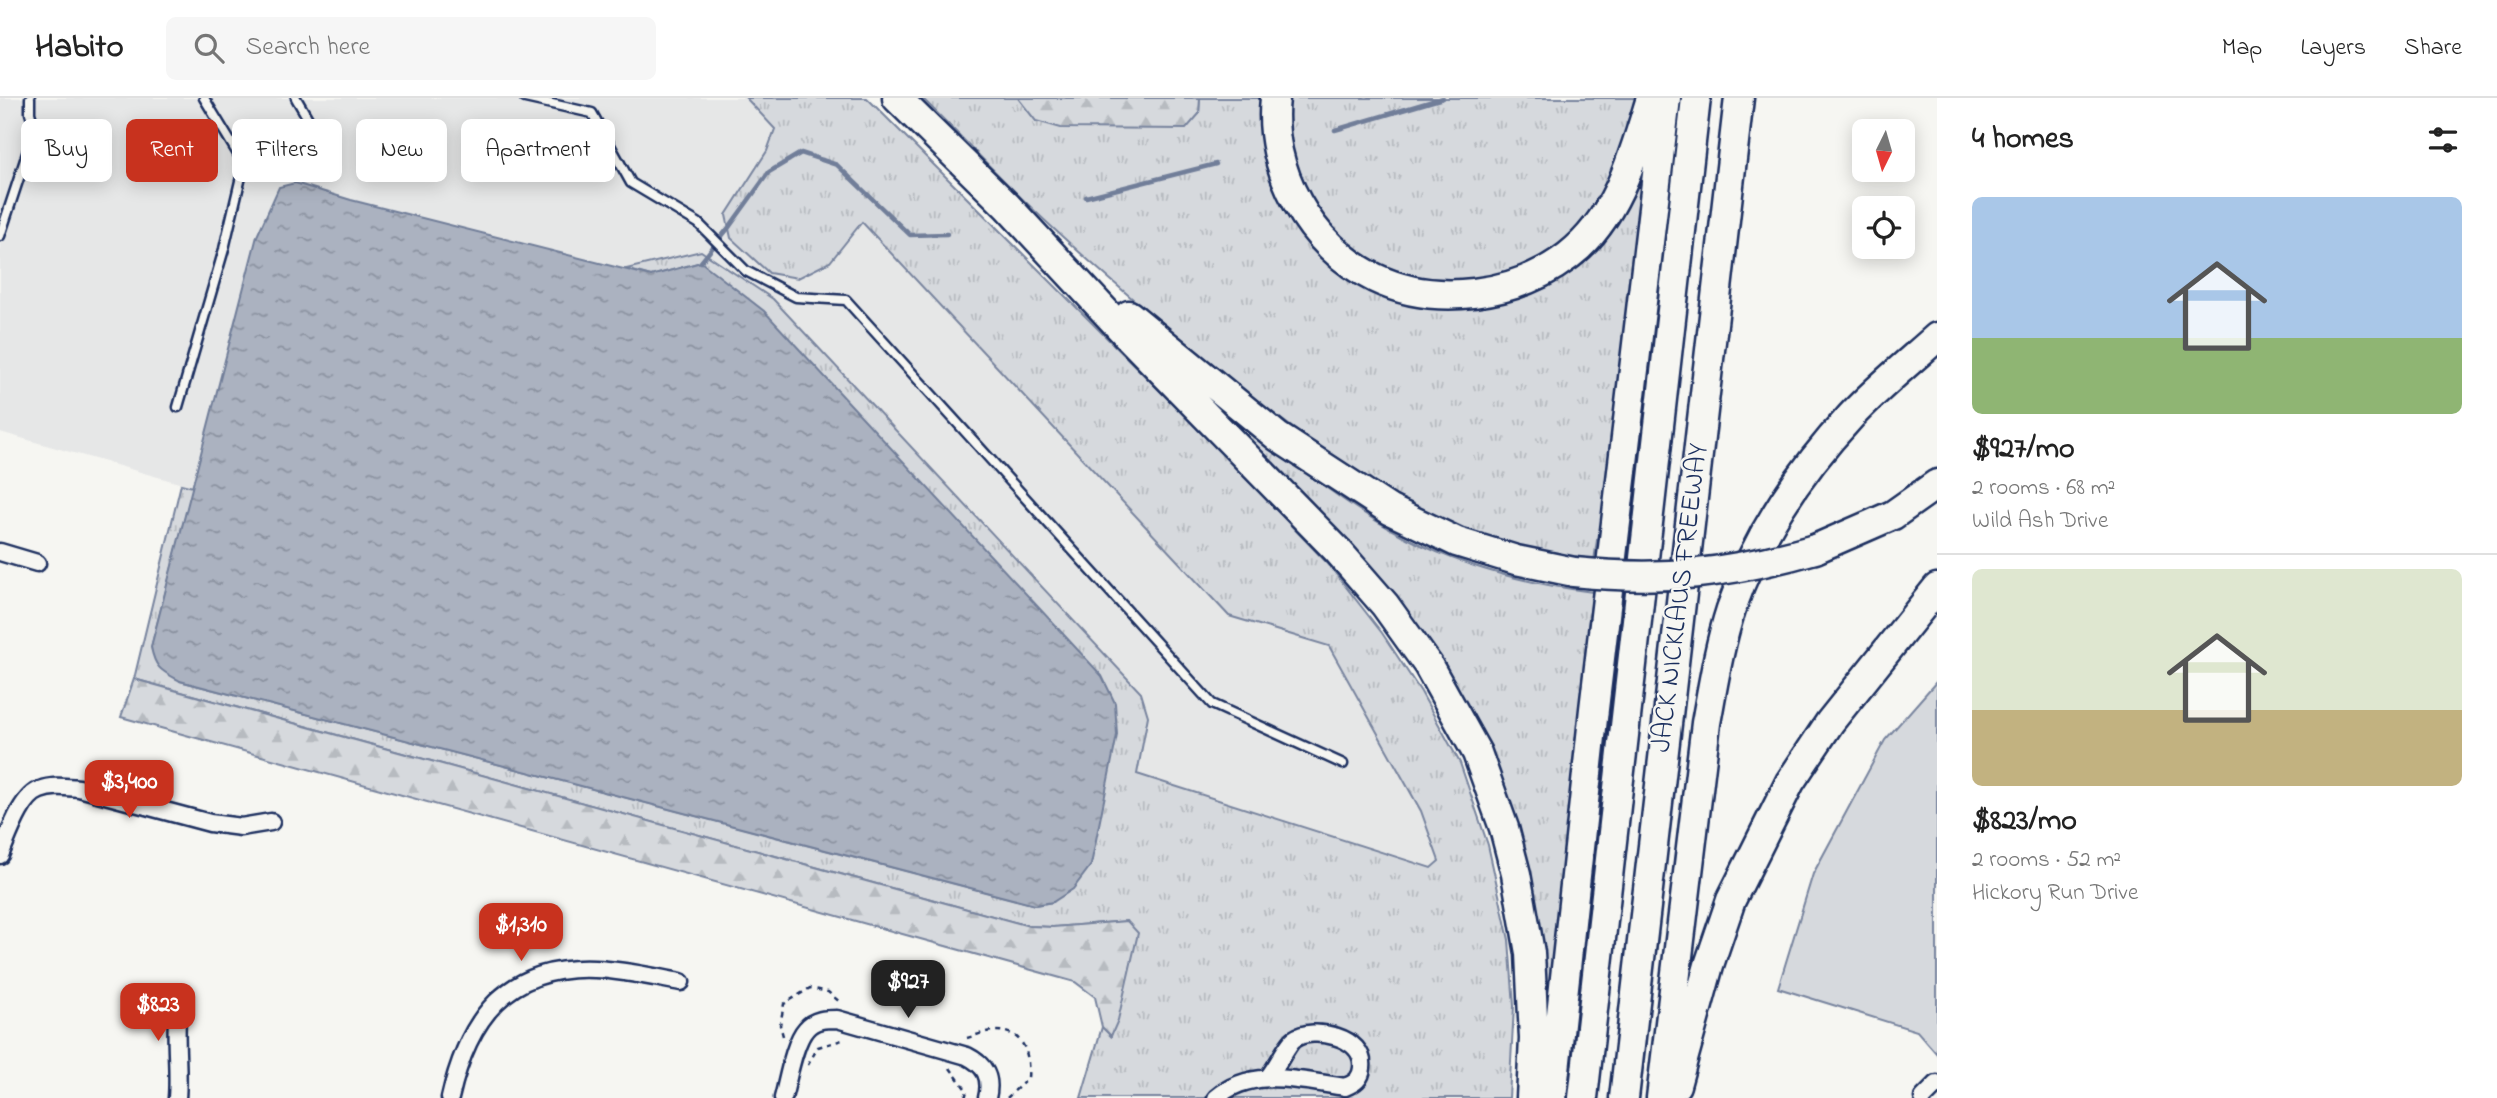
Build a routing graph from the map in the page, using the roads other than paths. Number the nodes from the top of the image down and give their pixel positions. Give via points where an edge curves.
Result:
1 (30, 98) edge
2 (204, 98) edge
3 (296, 98) edge
4 (525, 98) edge
5 (897, 98) edge
6 (1275, 98) edge
7 (1651, 98) edge
8 (1666, 98) edge
9 (1696, 98) edge
10 (1739, 98) edge
11 (308, 119) edge
12 (1007, 206) junction
13 (0, 236) edge
14 (1937, 337) edge
15 (178, 407) dead end
16 (1937, 484) edge
17 (0, 552) edge
18 (37, 562) dead end
19 (1937, 588) edge
20 (1343, 764) dead end
21 (271, 822) dead end
22 (0, 855) edge
23 (681, 982) dead end
24 (181, 995) dead end
25 (1269, 1076) junction
26 (1937, 1084) edge
27 (177, 1098) edge
28 (450, 1098) edge
29 (783, 1098) edge
30 (987, 1098) edge
31 (1216, 1098) edge
32 (1531, 1098) edge
33 (1552, 1098) edge
34 (1583, 1098) edge
35 (1624, 1098) edge
36 (1661, 1098) edge
37 (1672, 1098) edge
38 (1923, 1098) edge

1 - 13 lane via 35,129
2 - 15 lane via 244,164
3 - 11 lane
4 - 20 lane via 592,113 631,183 698,223 746,271 796,297 846,300 1212,704
5 - 12 highway
6 - 7 highway via 1277,152 1294,197 1312,227 1339,254 1375,278 1441,295 1511,286 1569,255 1606,214
8 - 33 highway
9 - 34 highway, JACK NICKLAUS FREEWAY
10 - 35 highway, JACK NICKLAUS FREEWAY
12 - 16 highway, bridge via 1134,319 1278,437 1391,510 1457,542 1516,561 1625,577 1667,577 1764,564 1815,549 1893,515
12 - 32 highway via 1338,551 1428,665 1477,753 1516,874 1530,953
14 - 36 highway via 1853,414 1816,456 1766,531 1731,610 1706,723
17 - 18 street
19 - 37 highway via 1830,722 1771,818 1731,900
21 - 22 street via 241,827 210,823 56,786 37,790 27,799
23 - 28 street via 583,969 526,982 497,1000 478,1022
24 - 27 street via 176,1013
25 - 25 street via 1292,1041 1305,1034 1343,1039 1364,1058 1362,1074 1345,1087
25 - 31 street via 1227,1088
26 - 38 street
29 - 30 street via 806,1029 816,1021 837,1019 979,1062 989,1082

